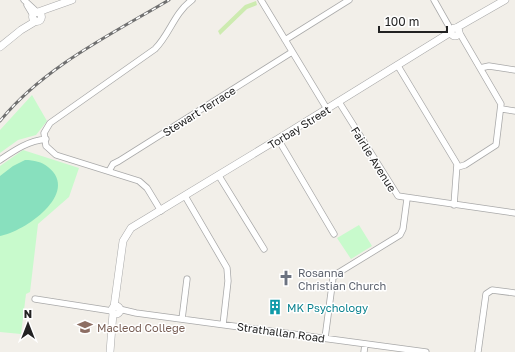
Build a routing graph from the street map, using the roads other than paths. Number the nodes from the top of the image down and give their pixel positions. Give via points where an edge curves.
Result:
1 (72, 0) edge
2 (192, 0) edge
3 (261, 0) edge
4 (350, 0) edge
5 (434, 0) edge
6 (505, 0) edge
7 (455, 31) junction
8 (285, 40) junction
9 (0, 47) edge
10 (292, 52) junction
11 (398, 66) junction
12 (480, 68) junction
13 (515, 70) edge
14 (339, 102) junction
15 (327, 109) junction
16 (502, 109) junction
17 (515, 111) edge
18 (278, 139) junction
19 (46, 141) junction
20 (0, 160) edge
21 (458, 167) junction
22 (109, 171) junction
23 (219, 176) junction
24 (185, 196) junction
25 (407, 199) junction
26 (454, 205) junction
27 (158, 213) junction
28 (515, 213) edge
29 (334, 234) dead end
30 (264, 250) dead end
31 (187, 279) dead end
32 (515, 293) edge
33 (35, 299) dead end
34 (116, 310) junction
35 (182, 319) junction
36 (223, 325) junction
37 (325, 338) junction
38 (366, 344) junction
39 (110, 352) edge
40 (364, 352) edge
41 (426, 352) edge
42 (478, 352) edge

1 - 9 street via 36,16
2 - 19 street via 177,15 163,40 149,55 54,122
3 - 8 street
4 - 8 street
5 - 7 street
6 - 7 street, Torbay Street
7 - 11 street, Torbay Street
7 - 12 street
8 - 10 street
10 - 15 street
10 - 22 street, Stewart Terrace via 118,160
11 - 14 street, Torbay Street
11 - 21 street
12 - 13 street via 490,66
12 - 16 street
14 - 15 street, Torbay Street
14 - 25 street, Fairlie Avenue via 395,192
15 - 18 street, Torbay Street
16 - 17 street
16 - 21 street via 496,145
18 - 23 street, Torbay Street
18 - 29 street
19 - 20 street via 17,148
19 - 22 street via 52,152
21 - 26 street
22 - 27 street via 142,183
23 - 24 street, Torbay Street
23 - 30 street
24 - 27 street, Torbay Street
24 - 36 street via 227,268
25 - 26 street, Fairlie Avenue
25 - 37 street via 400,235 333,278
26 - 28 street, Fairlie Avenue
27 - 34 street, Torbay Street via 130,232
31 - 35 street
32 - 42 street via 492,290 486,294
33 - 34 street, Strathallan Road
34 - 35 street, Strathallan Road
34 - 39 street
35 - 36 street, Strathallan Road
36 - 37 street, Strathallan Road
37 - 38 street, Strathallan Road
38 - 40 street
38 - 41 street, Strathallan Road

